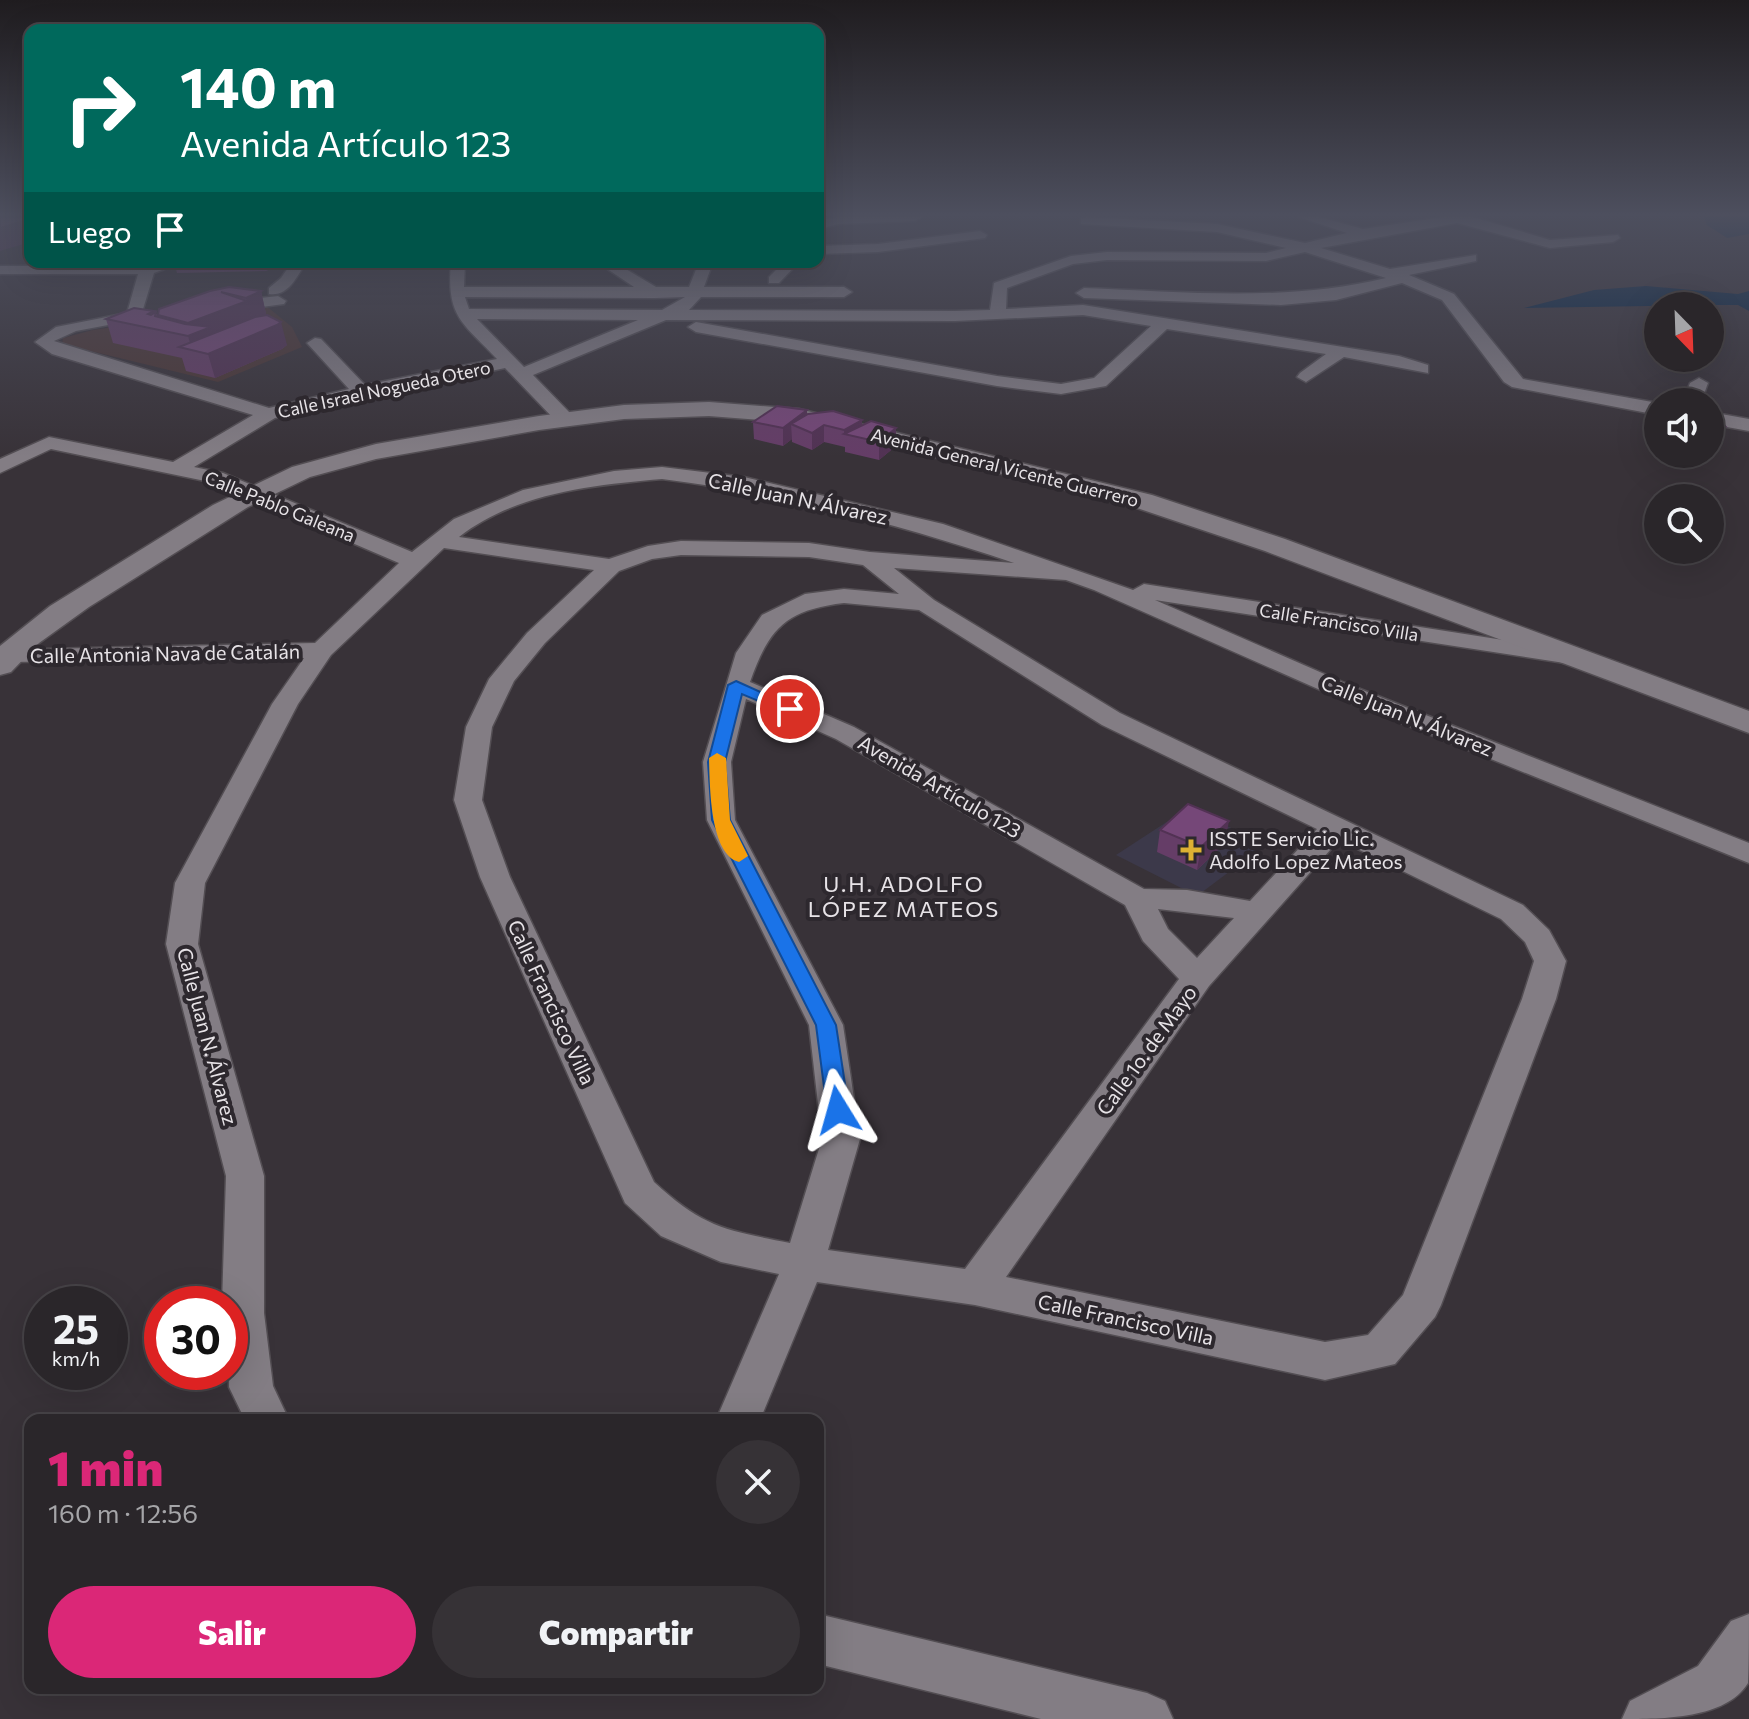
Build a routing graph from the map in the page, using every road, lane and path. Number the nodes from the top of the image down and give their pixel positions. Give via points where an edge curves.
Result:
1 (143, 297) edge
2 (269, 297) edge
3 (458, 297) edge
4 (655, 297) edge
5 (691, 297) edge
6 (999, 297) edge
7 (1206, 297) edge
8 (1319, 297) edge
9 (1448, 297) edge
10 (206, 309) edge
11 (463, 314) junction
12 (997, 314) junction
13 (663, 316) junction
14 (1165, 322) junction
15 (315, 343) dead end
16 (1340, 352) junction
17 (515, 368) junction
18 (1422, 369) dead end
19 (1306, 377) dead end
20 (1699, 383) dead end
21 (1697, 388) edge
22 (361, 391) junction
23 (1644, 406) edge
24 (268, 414) junction
25 (563, 417) junction
26 (1724, 421) edge
27 (1749, 425) edge
28 (0, 467) edge
29 (178, 468) junction
30 (255, 492) junction
31 (440, 541) junction
32 (870, 559) junction
33 (414, 561) junction
34 (611, 566) junction
35 (1072, 574) junction
36 (1102, 585) junction
37 (926, 605) junction
38 (322, 650) junction
39 (1577, 658) junction
40 (4, 660) edge
41 (736, 685) junction
42 (1749, 723) edge
43 (1335, 827) junction
44 (1749, 854) edge
45 (1138, 899) junction
46 (1258, 912) junction
47 (1197, 978) junction
48 (804, 1263) junction
49 (975, 1288) junction
50 (264, 1414) edge
51 (741, 1414) edge
52 (1749, 1639) edge
53 (824, 1640) edge
54 (1147, 1719) edge
55 (1648, 1719) edge

1 - 24 street via 141,316 49,335 43,342
2 - 10 street
3 - 11 street
4 - 13 street
5 - 13 street
6 - 12 street
7 - 8 street
9 - 23 street via 1518,383
11 - 13 street
11 - 17 street
12 - 13 street
12 - 14 street via 1083,310
13 - 14 street via 1041,388 1100,382
13 - 17 street, Calle Israel Nogueda Otero
14 - 16 street
15 - 22 street
16 - 18 street
16 - 19 street
17 - 22 street, Calle Israel Nogueda Otero
17 - 25 street
20 - 21 street
22 - 24 street, Calle Israel Nogueda Otero
24 - 29 street, Calle Israel Nogueda Otero
25 - 30 street, Avenida General Vicente Guerrero via 383,450
25 - 39 street, Avenida General Vicente Guerrero via 638,409 743,408 910,442 1143,501
26 - 27 street
28 - 29 street, Calle Pablo Galeana via 49,443
29 - 30 street, Calle Pablo Galeana
30 - 33 street, Calle Pablo Galeana
30 - 40 street, Avenida General Vicente Guerrero via 72,606
31 - 33 street, Calle Juan N. Álvarez
31 - 34 street
31 - 35 street, Calle Juan N. Álvarez via 495,507 530,494 662,473 744,483 921,526
32 - 34 street, Calle Francisco Villa via 809,550 681,548
32 - 35 street, Calle Francisco Villa
32 - 37 street, Calle Francisco Villa
33 - 38 street, Calle Juan N. Álvarez
34 - 48 street, Calle Francisco Villa via 502,679 479,727 468,800 495,877 639,1192 675,1225 721,1246
35 - 36 street, Calle Juan N. Álvarez
36 - 39 street, Calle Francisco Villa
36 - 44 street, Calle Juan N. Álvarez via 1336,688
37 - 41 street via 844,596 805,601 770,620 748,653
37 - 43 street, Calle Francisco Villa via 1111,719
38 - 40 street, Calle Antonia Nava de Catalán
38 - 50 street, Calle Juan N. Álvarez via 285,704 190,883 182,944 245,1176 243,1313 251,1387
39 - 42 street, Avenida General Vicente Guerrero
41 - 45 street, Avenida Artículo 123 via 845,733
41 - 48 street via 717,762 721,820 826,1025 841,1139
43 - 46 street, Calle 1o. de Mayo
43 - 49 street, Calle Francisco Villa via 1512,912 1538,937 1550,961 1420,1305 1380,1351 1325,1361
45 - 46 street, Avenida Artículo 123 via 1187,900
45 - 47 street via 1154,934
46 - 47 street, Calle 1o. de Mayo
47 - 49 street, Calle 1o. de Mayo
48 - 49 street, Calle Francisco Villa
48 - 51 street
52 - 55 street via 1716,1684
53 - 54 street

